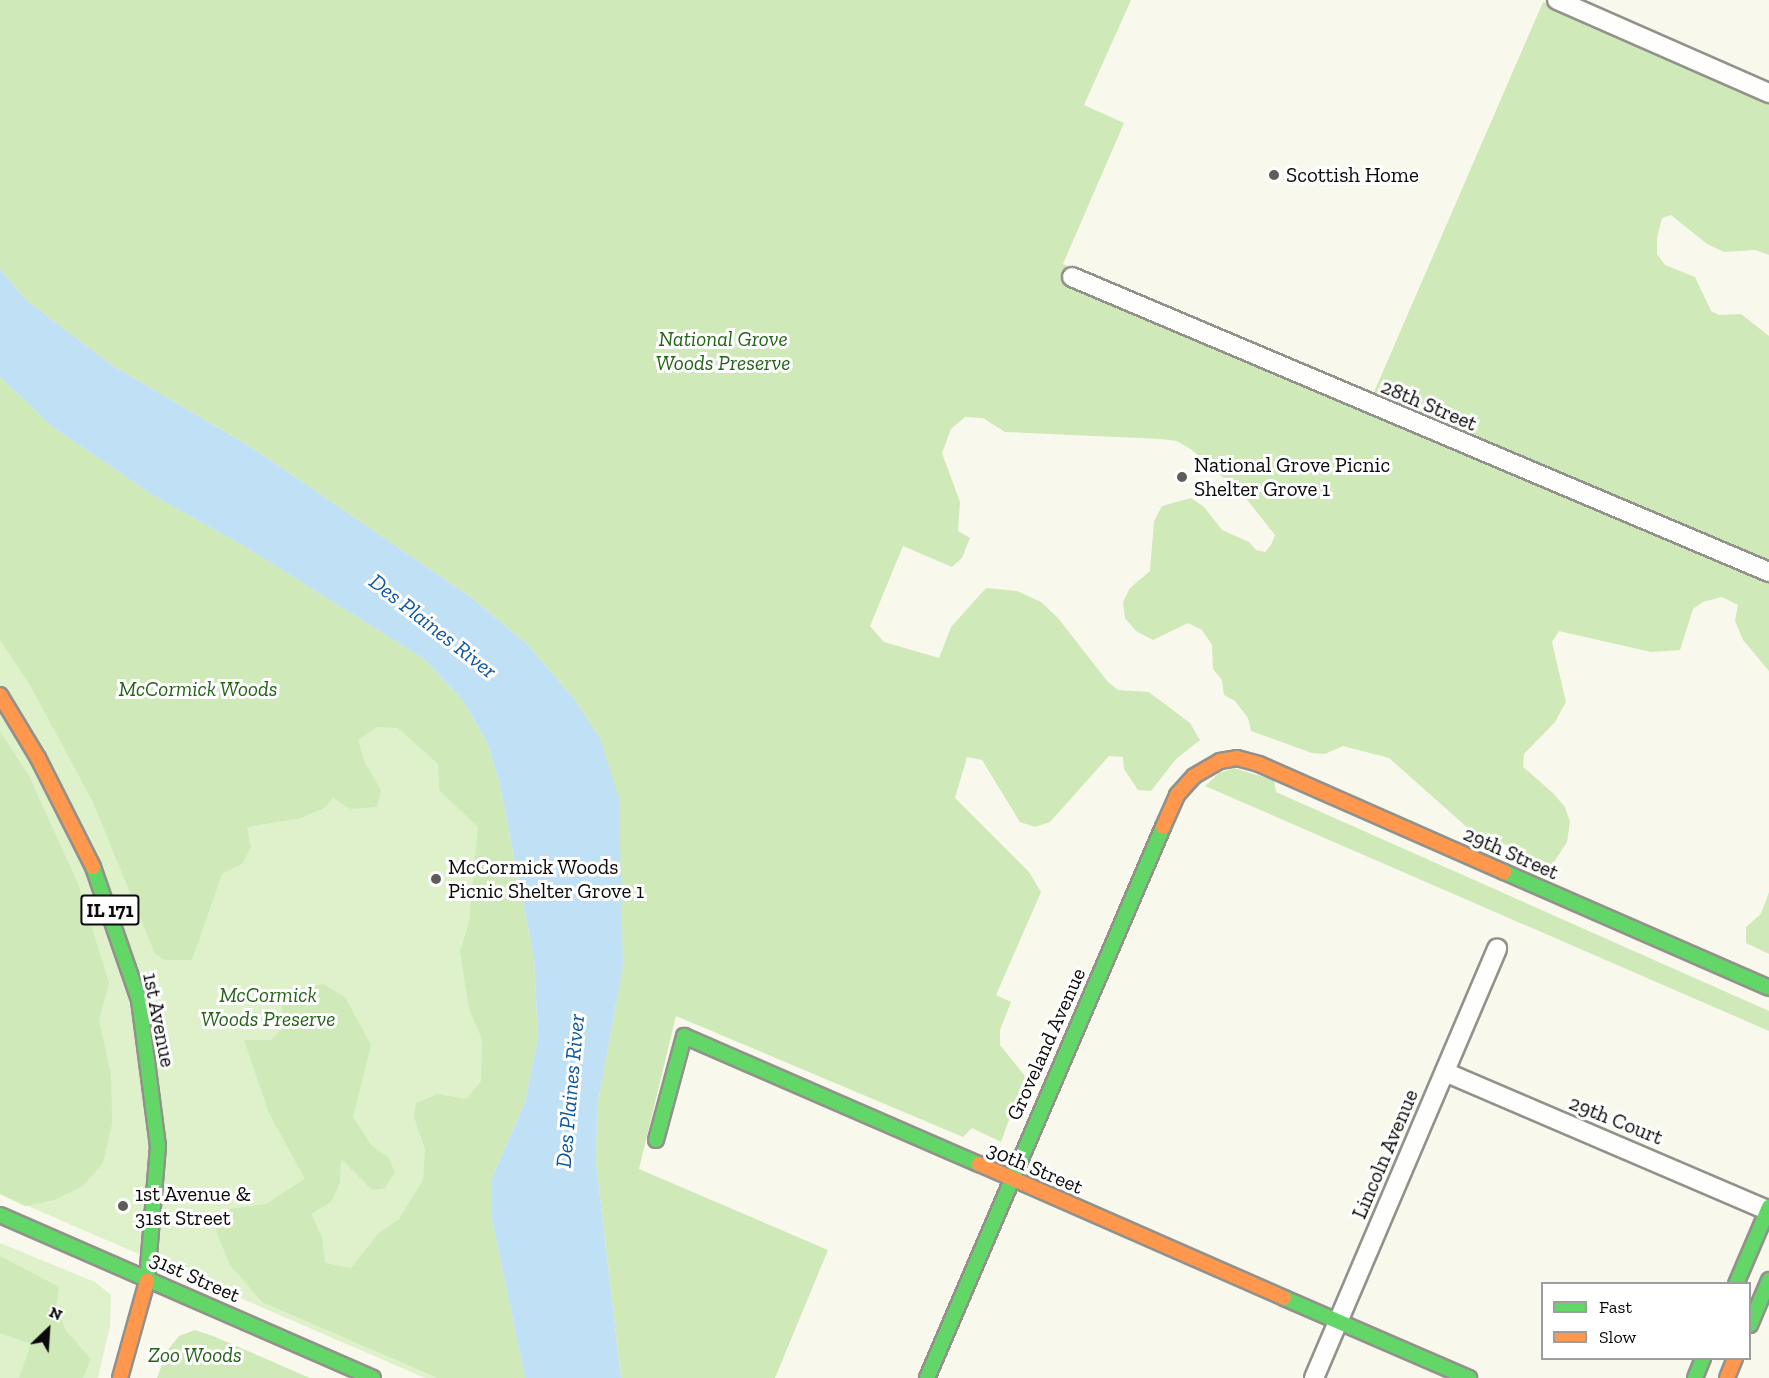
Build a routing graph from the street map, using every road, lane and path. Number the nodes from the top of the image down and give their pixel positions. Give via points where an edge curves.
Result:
1 (1557, 0) edge
2 (1769, 93) edge
3 (1072, 277) dead end
4 (1769, 572) edge
5 (0, 695) edge
6 (1237, 758) joint
7 (1497, 948) dead end
8 (1769, 988) edge
9 (1445, 1072) junction
10 (656, 1140) dead end
11 (1010, 1180) junction
12 (1768, 1209) edge
13 (0, 1215) edge
14 (148, 1279) junction
15 (1769, 1280) edge
16 (1737, 1282) edge
17 (1751, 1320) edge
18 (1338, 1321) junction
19 (1703, 1360) edge
20 (1735, 1360) edge
21 (120, 1378) edge
22 (373, 1378) edge
23 (927, 1378) edge
24 (1314, 1378) edge
25 (1468, 1378) edge
26 (1695, 1378) edge
27 (1727, 1378) edge

1 - 2 street
3 - 4 street, 28th Street
5 - 14 street, 1st Avenue / IL 171 via 38,758 101,884 138,1000 158,1146
6 - 8 street, 29th Street via 1269,768
6 - 11 street, Groveland Avenue via 1204,769 1177,795
7 - 9 street, Lincoln Avenue
9 - 12 street, 29th Court
9 - 18 street, Lincoln Avenue
10 - 11 street, 30th Street via 684,1036
11 - 18 street, 30th Street
11 - 23 street, Groveland Avenue
12 - 16 street
13 - 14 street, 31st Street
14 - 21 street, 1st Avenue / IL 171
14 - 22 street, 31st Street
15 - 17 street
18 - 24 street, Lincoln Avenue
18 - 25 street, 30th Street
19 - 26 street
20 - 27 street

